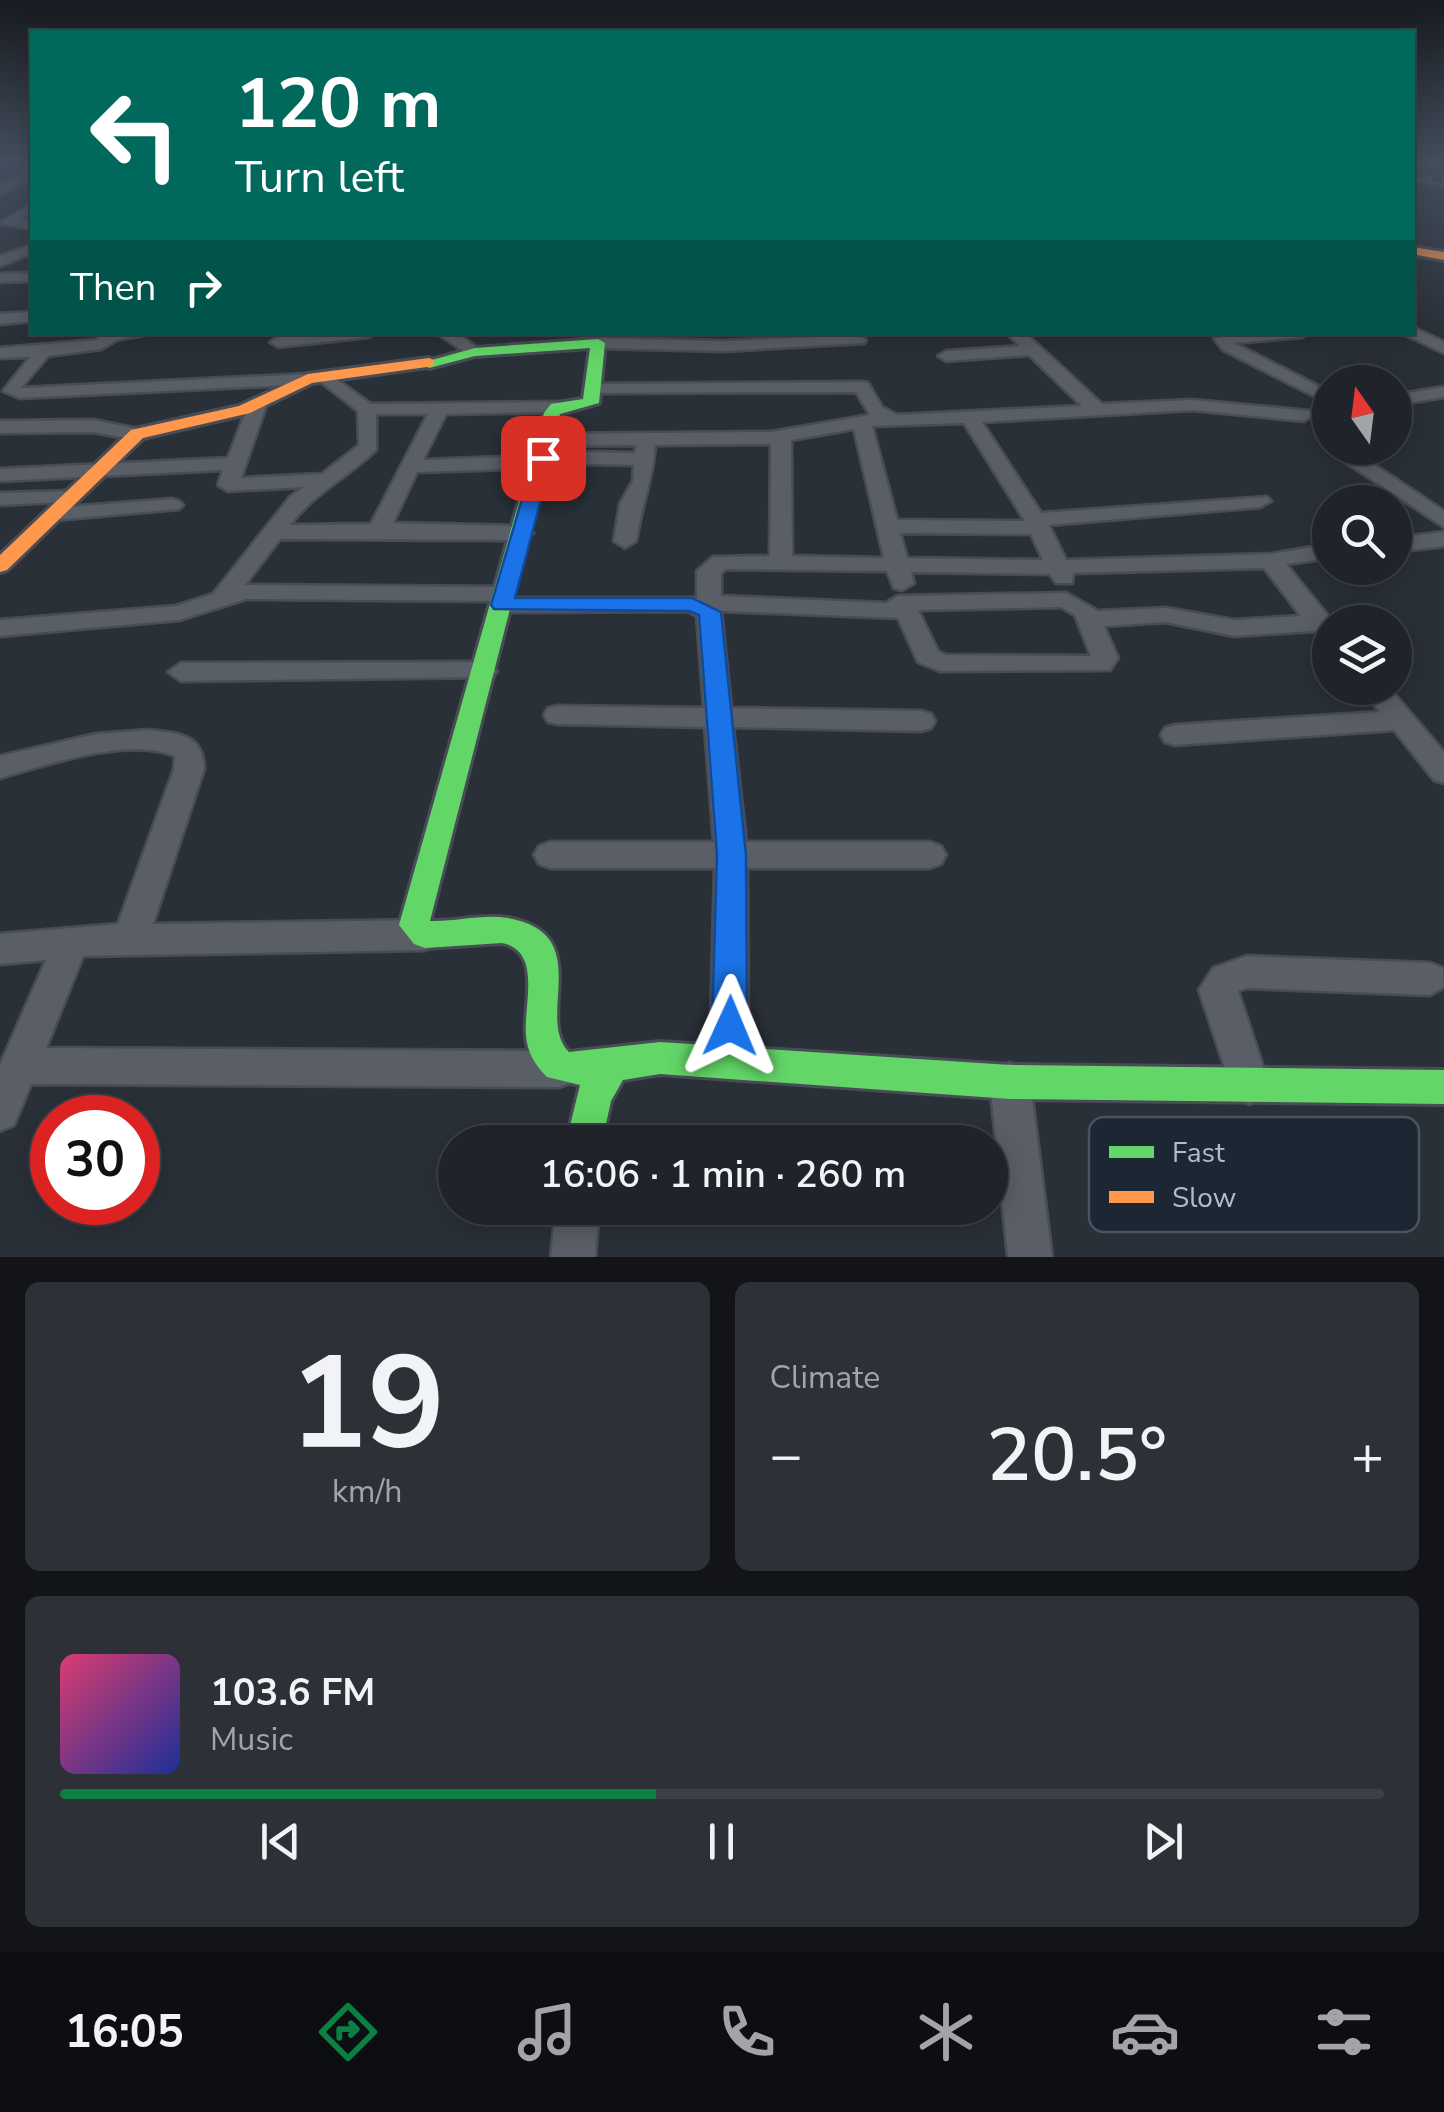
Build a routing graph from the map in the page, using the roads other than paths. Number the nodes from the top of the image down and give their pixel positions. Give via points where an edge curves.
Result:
1 (3, 225) edge
2 (30, 225) edge
3 (30, 250) edge
4 (1415, 251) edge
5 (1444, 256) edge
6 (0, 262) edge
7 (30, 277) edge
8 (0, 278) edge
9 (30, 317) edge
10 (0, 319) edge
11 (1444, 331) edge
12 (1415, 332) edge
13 (1415, 333) edge
14 (114, 335) edge
15 (341, 335) edge
16 (448, 335) edge
17 (628, 335) edge
18 (1017, 335) edge
19 (1268, 335) edge
20 (554, 339) edge
21 (278, 342) dead end
22 (603, 343) junction
23 (1444, 348) edge
24 (1033, 350) junction
25 (38, 352) junction
26 (474, 352) junction
27 (0, 353) edge
28 (860, 356) edge
29 (946, 356) dead end
30 (317, 378) junction
31 (595, 390) junction
32 (1312, 390) edge
33 (1444, 392) edge
34 (57, 393) junction
35 (20, 394) junction
36 (1412, 397) edge
37 (0, 399) edge
38 (257, 406) junction
39 (557, 406) junction
40 (367, 409) junction
41 (439, 410) junction
42 (1098, 411) junction
43 (971, 419) junction
44 (872, 421) junction
45 (0, 426) edge
46 (26, 426) junction
47 (1312, 432) edge
48 (138, 434) junction
49 (781, 438) junction
50 (645, 449) junction
51 (544, 453) junction
52 (0, 462) edge
53 (234, 464) junction
54 (1364, 465) edge
55 (102, 466) junction
56 (410, 466) junction
57 (0, 475) edge
58 (326, 480) junction
59 (71, 497) junction
60 (0, 499) edge
61 (1260, 501) dead end
62 (172, 504) dead end
63 (54, 514) junction
64 (1444, 521) edge
65 (1037, 524) junction
66 (889, 526) junction
67 (391, 530) junction
68 (274, 532) junction
69 (522, 532) junction
70 (1444, 539) edge
71 (625, 541) dead end
72 (1412, 542) edge
73 (1312, 553) edge
74 (1273, 561) junction
75 (781, 563) junction
76 (1, 567) edge
77 (899, 567) junction
78 (1058, 567) junction
79 (224, 596) junction
80 (504, 599) junction
81 (892, 606) junction
82 (709, 607) junction
83 (1083, 611) junction
84 (1312, 614) edge
85 (0, 628) edge
86 (1312, 629) edge
87 (484, 671) junction
88 (181, 672) dead end
89 (1390, 705) edge
90 (558, 716) dead end
91 (720, 720) junction
92 (1403, 720) junction
93 (921, 722) dead end
94 (1174, 735) dead end
95 (1441, 764) edge
96 (0, 766) edge
97 (732, 855) junction
98 (930, 855) dead end
99 (550, 856) dead end
100 (426, 935) junction
101 (130, 940) junction
102 (71, 943) junction
103 (0, 949) edge
104 (1430, 979) dead end
105 (729, 1061) junction
106 (613, 1065) junction
107 (19, 1066) junction
108 (571, 1069) junction
109 (1010, 1082) junction
110 (1249, 1086) junction
111 (1444, 1087) edge
112 (0, 1111) edge
113 (588, 1125) edge
114 (576, 1225) edge
115 (573, 1257) edge
116 (1030, 1257) edge

1 - 2 street
3 - 6 street
4 - 5 street
7 - 8 street
9 - 10 street
11 - 12 street
13 - 23 street
14 - 25 street via 101,344
15 - 21 street
16 - 26 street
17 - 22 street
18 - 24 street
19 - 32 street via 1222,339
20 - 22 street
20 - 26 street
22 - 28 street
22 - 31 street
24 - 29 street
24 - 42 street
25 - 27 street
25 - 35 street via 12,387
26 - 30 street
28 - 31 street
28 - 44 street
30 - 34 street
30 - 38 street via 292,384
30 - 40 street
31 - 39 street via 591,402
33 - 36 street
34 - 35 street
34 - 46 street
35 - 37 street
38 - 48 street
38 - 53 street
39 - 41 street
39 - 51 street
40 - 41 street
40 - 58 street via 369,446
41 - 56 street
42 - 43 street
42 - 47 street via 1216,405
43 - 44 street
43 - 65 street
44 - 49 street
44 - 66 street
45 - 46 street
46 - 48 street
48 - 55 street
49 - 50 street
49 - 75 street
50 - 51 street
50 - 71 street
51 - 56 street
51 - 69 street
52 - 55 street
53 - 55 street
53 - 58 street via 228,485
54 - 64 street
55 - 57 street
55 - 59 street
56 - 67 street via 381,521
58 - 68 street via 303,495
59 - 60 street
59 - 63 street
61 - 65 street
62 - 63 street
63 - 76 street
65 - 66 street
65 - 78 street
66 - 77 street
67 - 68 street
67 - 69 street
68 - 79 street
69 - 80 street
70 - 72 street
73 - 74 street
74 - 78 street
74 - 84 street
75 - 77 street
75 - 82 street via 712,564
77 - 78 street
77 - 81 street via 903,596
78 - 83 street
79 - 80 street
79 - 85 street via 179,613
80 - 82 street
80 - 87 street
81 - 82 street
81 - 83 street via 1052,600
81 - 83 street via 907,611 927,656 940,663 1100,664 1104,650
82 - 91 street
83 - 86 street via 1166,614 1234,628
87 - 88 street
87 - 100 street via 416,905 414,925
89 - 92 street
90 - 91 street
91 - 93 street
91 - 97 street
92 - 94 street
92 - 95 street
96 - 101 street via 130,742 178,744 189,752 189,769
97 - 98 street
97 - 99 street
97 - 105 street
100 - 101 street
100 - 108 street via 509,932 538,945 546,1051 554,1064
101 - 102 street
102 - 103 street
102 - 107 street
104 - 110 street via 1247,972 1226,978 1217,990 1219,1005
105 - 106 street via 660,1058
105 - 109 street
106 - 108 street
106 - 113 street via 594,1095
107 - 108 street
107 - 112 street
109 - 110 street
109 - 116 street
110 - 111 street
114 - 115 street

